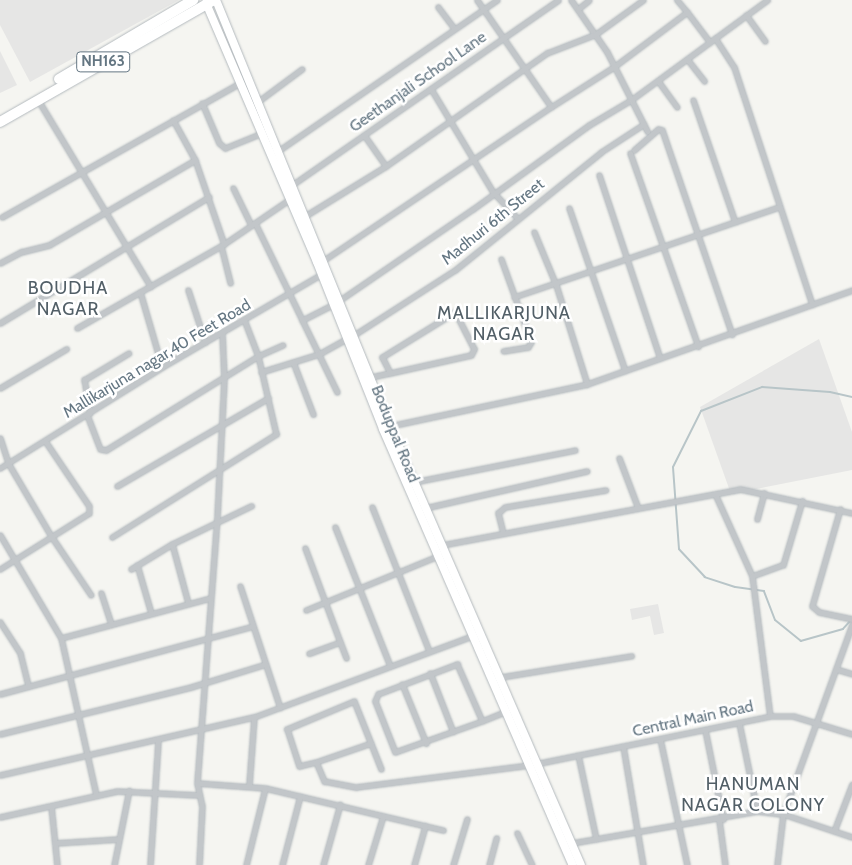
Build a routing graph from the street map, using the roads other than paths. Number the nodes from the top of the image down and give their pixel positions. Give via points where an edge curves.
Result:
1 (193, 0) edge
2 (477, 0) edge
3 (497, 0) edge
4 (558, 0) edge
5 (571, 0) edge
6 (589, 0) edge
7 (644, 0) edge
8 (677, 0) edge
9 (767, 0) edge
10 (212, 1) edge
11 (438, 7) dead end
12 (484, 9) junction
13 (578, 9) junction
14 (687, 12) junction
15 (746, 15) junction
16 (454, 28) junction
17 (596, 34) junction
18 (504, 36) junction
19 (712, 40) junction
20 (765, 41) dead end
21 (686, 59) junction
22 (615, 66) junction
23 (524, 68) junction
24 (302, 69) dead end
25 (658, 81) junction
26 (704, 81) dead end
27 (240, 83) junction
28 (431, 89) junction
29 (37, 99) junction
30 (631, 100) junction
31 (693, 100) dead end
32 (202, 103) junction
33 (256, 103) junction
34 (551, 107) junction
35 (677, 108) dead end
36 (0, 114) edge
37 (173, 120) junction
38 (0, 122) edge
39 (448, 122) junction
40 (644, 124) junction
41 (648, 131) dead end
42 (262, 133) junction
43 (364, 135) junction
44 (278, 151) junction
45 (472, 159) junction
46 (195, 160) junction
47 (386, 166) junction
48 (83, 173) junction
49 (599, 175) dead end
50 (292, 185) junction
51 (233, 188) dead end
52 (493, 192) junction
53 (209, 198) junction
54 (290, 199) junction
55 (779, 207) junction
56 (569, 208) dead end
57 (107, 213) junction
58 (305, 216) junction
59 (2, 217) dead end
60 (517, 218) junction
61 (735, 222) junction
62 (253, 224) junction
63 (534, 232) dead end
64 (698, 236) junction
65 (222, 245) junction
66 (664, 247) junction
67 (129, 248) junction
68 (501, 259) dead end
69 (324, 260) junction
70 (627, 261) junction
71 (0, 263) edge
72 (324, 272) junction
73 (592, 272) junction
74 (230, 283) dead end
75 (556, 285) junction
76 (151, 286) junction
77 (188, 290) dead end
78 (852, 290) edge
79 (140, 292) junction
80 (290, 294) junction
81 (514, 297) junction
82 (337, 302) junction
83 (812, 304) junction
84 (244, 320) junction
85 (302, 320) junction
86 (0, 323) edge
87 (77, 328) dead end
88 (222, 333) junction
89 (732, 334) junction
90 (351, 336) junction
91 (205, 342) junction
92 (283, 345) dead end
93 (698, 346) junction
94 (66, 349) dead end
95 (503, 351) dead end
96 (129, 353) dead end
97 (319, 354) junction
98 (258, 356) junction
99 (660, 358) junction
100 (293, 362) junction
101 (162, 367) junction
102 (364, 370) junction
103 (625, 371) junction
104 (261, 372) junction
105 (390, 373) junction
106 (371, 377) junction
107 (224, 379) junction
108 (588, 384) junction
109 (0, 388) edge
110 (337, 392) dead end
111 (268, 398) junction
112 (88, 414) junction
113 (313, 414) dead end
114 (220, 426) junction
115 (390, 426) junction
116 (0, 438) edge
117 (45, 441) junction
118 (575, 450) dead end
119 (618, 458) dead end
120 (8, 463) junction
121 (0, 468) edge
122 (218, 471) junction
123 (587, 471) dead end
124 (414, 482) junction
125 (117, 486) dead end
126 (606, 490) dead end
127 (764, 493) junction
128 (715, 494) junction
129 (802, 502) junction
130 (251, 506) dead end
131 (372, 507) dead end
132 (425, 508) junction
133 (638, 508) junction
134 (840, 510) junction
135 (852, 513) edge
136 (757, 519) dead end
137 (217, 521) junction
138 (335, 527) dead end
139 (503, 534) junction
140 (0, 535) edge
141 (51, 536) junction
142 (112, 537) dead end
143 (172, 544) junction
144 (305, 548) dead end
145 (442, 551) junction
146 (16, 559) junction
147 (138, 565) junction
148 (0, 569) edge
149 (131, 569) dead end
150 (397, 573) junction
151 (752, 576) junction
152 (240, 586) dead end
153 (360, 588) junction
154 (101, 593) dead end
155 (91, 595) dead end
156 (210, 598) junction
157 (325, 602) junction
158 (188, 603) junction
159 (306, 610) dead end
160 (151, 613) junction
161 (852, 619) edge
162 (0, 622) edge
163 (111, 624) junction
164 (852, 625) edge
165 (253, 626) junction
166 (474, 634) junction
167 (61, 638) junction
168 (207, 640) junction
169 (340, 642) junction
170 (429, 651) junction
171 (310, 653) dead end
172 (631, 656) dead end
173 (346, 658) dead end
174 (266, 664) junction
175 (390, 666) junction
176 (836, 669) junction
177 (430, 673) junction
178 (852, 674) edge
179 (67, 675) junction
180 (501, 677) junction
181 (206, 683) junction
182 (402, 684) junction
183 (28, 685) junction
184 (0, 694) edge
185 (280, 708) junction
186 (508, 711) junction
187 (76, 716) junction
188 (770, 716) junction
189 (254, 717) junction
190 (482, 721) junction
191 (816, 722) junction
192 (739, 723) junction
193 (203, 729) junction
194 (705, 730) junction
195 (453, 732) junction
196 (0, 734) edge
197 (852, 734) edge
198 (660, 739) junction
199 (158, 740) junction
200 (371, 742) junction
201 (426, 742) junction
202 (623, 746) junction
203 (86, 755) junction
204 (578, 755) junction
205 (316, 762) junction
206 (534, 764) junction
207 (381, 769) dead end
208 (0, 775) edge
209 (197, 783) junction
210 (852, 784) edge
211 (249, 785) junction
212 (265, 788) junction
213 (128, 790) junction
214 (156, 791) junction
215 (96, 795) junction
216 (198, 795) junction
217 (300, 796) junction
218 (340, 804) junction
219 (51, 806) junction
220 (758, 811) junction
221 (783, 814) junction
222 (383, 816) junction
223 (0, 817) edge
224 (467, 819) dead end
225 (721, 820) junction
226 (679, 825) junction
227 (425, 826) junction
228 (443, 830) dead end
229 (834, 831) junction
230 (516, 833) dead end
231 (636, 833) junction
232 (852, 837) edge
233 (496, 838) dead end
234 (119, 839) junction
235 (596, 840) junction
236 (55, 843) junction
237 (572, 843) junction
238 (57, 865) edge
239 (114, 865) edge
240 (150, 865) edge
241 (198, 865) edge
242 (246, 865) edge
243 (282, 865) edge
244 (323, 865) edge
245 (368, 865) edge
246 (414, 865) edge
247 (453, 865) edge
248 (489, 865) edge
249 (532, 865) edge
250 (573, 865) edge
251 (581, 865) edge
252 (643, 865) edge
253 (687, 865) edge
254 (725, 865) edge
255 (777, 865) edge

1 - 36 highway, NH163
2 - 12 street
3 - 12 street
4 - 18 street, Geethanjali School Lane
5 - 13 street
6 - 13 street
7 - 17 street
8 - 14 street
9 - 15 street
10 - 27 street, Boduppal Road
10 - 29 highway, NH163
10 - 33 street, Boduppal Road
11 - 16 street
12 - 16 street
12 - 18 street
13 - 17 street
14 - 19 street
14 - 22 street
15 - 19 street
15 - 20 street
16 - 44 street
17 - 22 street
17 - 23 street via 560,46
18 - 23 street
18 - 28 street, Geethanjali School Lane
19 - 21 street
19 - 55 street via 730,58
21 - 25 street
21 - 26 street
22 - 30 street
22 - 34 street
23 - 34 street
23 - 39 street
24 - 33 street
25 - 30 street
25 - 35 street
27 - 32 street
27 - 42 street, Boduppal Road
28 - 39 street
28 - 43 street, Geethanjali School Lane
29 - 38 highway, NH163
29 - 48 street
30 - 40 street
30 - 52 street via 588,125
31 - 61 street
32 - 37 street
32 - 42 street via 219,143 225,148
33 - 44 street, Boduppal Road
34 - 45 street
37 - 46 street
37 - 48 street
39 - 45 street
39 - 47 street
40 - 41 street
40 - 60 street, Madhuri 6th Street via 601,152
42 - 54 street, Boduppal Road
43 - 47 street
43 - 50 street, Geethanjali School Lane
44 - 50 street, Boduppal Road
45 - 52 street
45 - 69 street
46 - 53 street
46 - 57 street
47 - 58 street
48 - 57 street
48 - 59 street
49 - 70 street
50 - 58 street, Boduppal Road
51 - 62 street
52 - 60 street
52 - 82 street
53 - 65 street
53 - 67 street
54 - 62 street
54 - 72 street, Boduppal Road
55 - 61 street
55 - 83 street
56 - 73 street
57 - 67 street
57 - 71 street via 49,245 21,252
58 - 69 street, Boduppal Road
60 - 90 street, Madhuri 6th Street via 509,229 455,270
61 - 64 street
62 - 65 street
62 - 80 street
63 - 75 street
64 - 66 street
64 - 66 street via 662,130 658,129 632,151
64 - 89 street
65 - 74 street
65 - 76 street
66 - 70 street
66 - 93 street
67 - 76 street
67 - 86 street
68 - 81 street
69 - 72 street, Boduppal Road
70 - 73 street
70 - 99 street
72 - 80 street, Mallikarjuna nagar,40 Feet Road
72 - 82 street, Boduppal Road
73 - 75 street
73 - 103 street
75 - 81 street
75 - 108 street
76 - 79 street
77 - 91 street
78 - 83 street
79 - 87 street
79 - 101 street
80 - 84 street, Mallikarjuna nagar,40 Feet Road
80 - 85 street
81 - 95 street via 531,345
82 - 85 street
82 - 90 street, Boduppal Road
83 - 89 street
84 - 88 street, Mallikarjuna nagar,40 Feet Road
84 - 98 street
85 - 97 street
88 - 91 street, Mallikarjuna nagar,40 Feet Road
88 - 107 street
89 - 93 street
90 - 97 street, Madhuri 6th Street
90 - 102 street, Boduppal Road
91 - 101 street, Mallikarjuna nagar,40 Feet Road
92 - 98 street
93 - 99 street
94 - 109 street
96 - 112 street via 84,380
97 - 100 street, Madhuri 6th Street
97 - 110 street
98 - 104 street
98 - 107 street
99 - 103 street
100 - 104 street, Madhuri 6th Street
100 - 113 street
101 - 112 street, Mallikarjuna nagar,40 Feet Road
102 - 106 street, Boduppal Road
102 - 145 street, Boduppal Road
103 - 108 street
104 - 111 street
105 - 105 street via 474,352 455,312 382,357
105 - 106 street
106 - 115 street, Boduppal Road
107 - 112 street via 106,450 100,449
107 - 114 street
108 - 115 street
111 - 114 street
111 - 122 street via 276,434
112 - 117 street, Mallikarjuna nagar,40 Feet Road
114 - 122 street
114 - 125 street
115 - 124 street, Boduppal Road
116 - 120 street
117 - 120 street, Mallikarjuna nagar,40 Feet Road
117 - 141 street via 90,511
118 - 124 street
119 - 133 street
120 - 121 street, Mallikarjuna nagar,40 Feet Road
120 - 141 street
122 - 137 street
122 - 142 street
123 - 132 street
124 - 132 street, Boduppal Road
126 - 139 street via 505,507 498,513
127 - 128 street via 740,489
127 - 129 street
127 - 136 street
128 - 133 street
128 - 151 street
129 - 134 street
129 - 151 street via 784,565
130 - 137 street
131 - 150 street
132 - 145 street, Boduppal Road
133 - 139 street
134 - 135 street
134 - 161 street via 812,606 819,612
137 - 143 street
137 - 156 street
138 - 153 street
139 - 145 street
140 - 146 street
141 - 146 street
141 - 155 street
143 - 147 street
143 - 158 street
144 - 157 street
145 - 150 street
145 - 166 street, Boduppal Road
145 - 180 street, Boduppal Road
146 - 148 street
146 - 167 street
147 - 149 street
147 - 160 street
150 - 153 street
150 - 170 street
151 - 188 street
152 - 165 street
153 - 157 street
153 - 175 street
154 - 163 street
156 - 158 street
156 - 168 street
157 - 159 street
157 - 169 street
158 - 160 street
160 - 163 street
162 - 183 street via 20,653
163 - 167 street
164 - 176 street
165 - 168 street
165 - 174 street
166 - 170 street
166 - 186 street, Boduppal Road
167 - 179 street
168 - 179 street
168 - 181 street
169 - 171 street
169 - 173 street
170 - 175 street
172 - 180 street
174 - 181 street
174 - 185 street
175 - 185 street
176 - 178 street
176 - 191 street
177 - 182 street
177 - 190 street via 457,664
177 - 195 street
179 - 183 street
179 - 187 street
180 - 206 street, Boduppal Road
181 - 187 street
181 - 193 street
182 - 201 street
182 - 201 street via 375,697 393,748 399,752
183 - 184 street
185 - 189 street
186 - 190 street
186 - 206 street, Boduppal Road
187 - 196 street
187 - 203 street
188 - 191 street, Central Main Road via 793,716
188 - 192 street, Central Main Road
189 - 193 street
189 - 211 street
190 - 195 street
191 - 197 street, Central Main Road
191 - 221 street
192 - 194 street, Central Main Road
192 - 220 street
193 - 199 street
193 - 209 street
194 - 198 street, Central Main Road
194 - 225 street
195 - 201 street
198 - 202 street, Central Main Road
198 - 226 street
199 - 203 street
199 - 214 street
200 - 205 street
200 - 205 street via 354,701 289,725 286,732 299,766
200 - 207 street
202 - 204 street, Central Main Road
202 - 231 street
203 - 208 street
203 - 215 street
204 - 206 street, Central Main Road
204 - 235 street
205 - 206 street, Central Main Road via 324,781 356,787
206 - 237 street, Boduppal Road
206 - 250 street, Boduppal Road
209 - 211 street
209 - 216 street
210 - 229 street
211 - 212 street
212 - 217 street
212 - 242 street
213 - 214 street
213 - 215 street
213 - 234 street
214 - 216 street
214 - 240 street
215 - 219 street
216 - 241 street via 202,806
217 - 218 street
217 - 243 street
218 - 222 street
218 - 244 street
219 - 223 street
219 - 236 street
220 - 221 street
220 - 225 street
221 - 229 street
221 - 255 street
222 - 227 street
222 - 245 street
224 - 247 street
225 - 226 street
225 - 254 street
226 - 231 street
226 - 253 street
227 - 228 street
227 - 246 street
229 - 232 street
230 - 249 street
231 - 235 street
231 - 252 street
233 - 248 street
234 - 236 street
234 - 239 street
235 - 237 street
236 - 238 street
237 - 251 street, Boduppal Road

